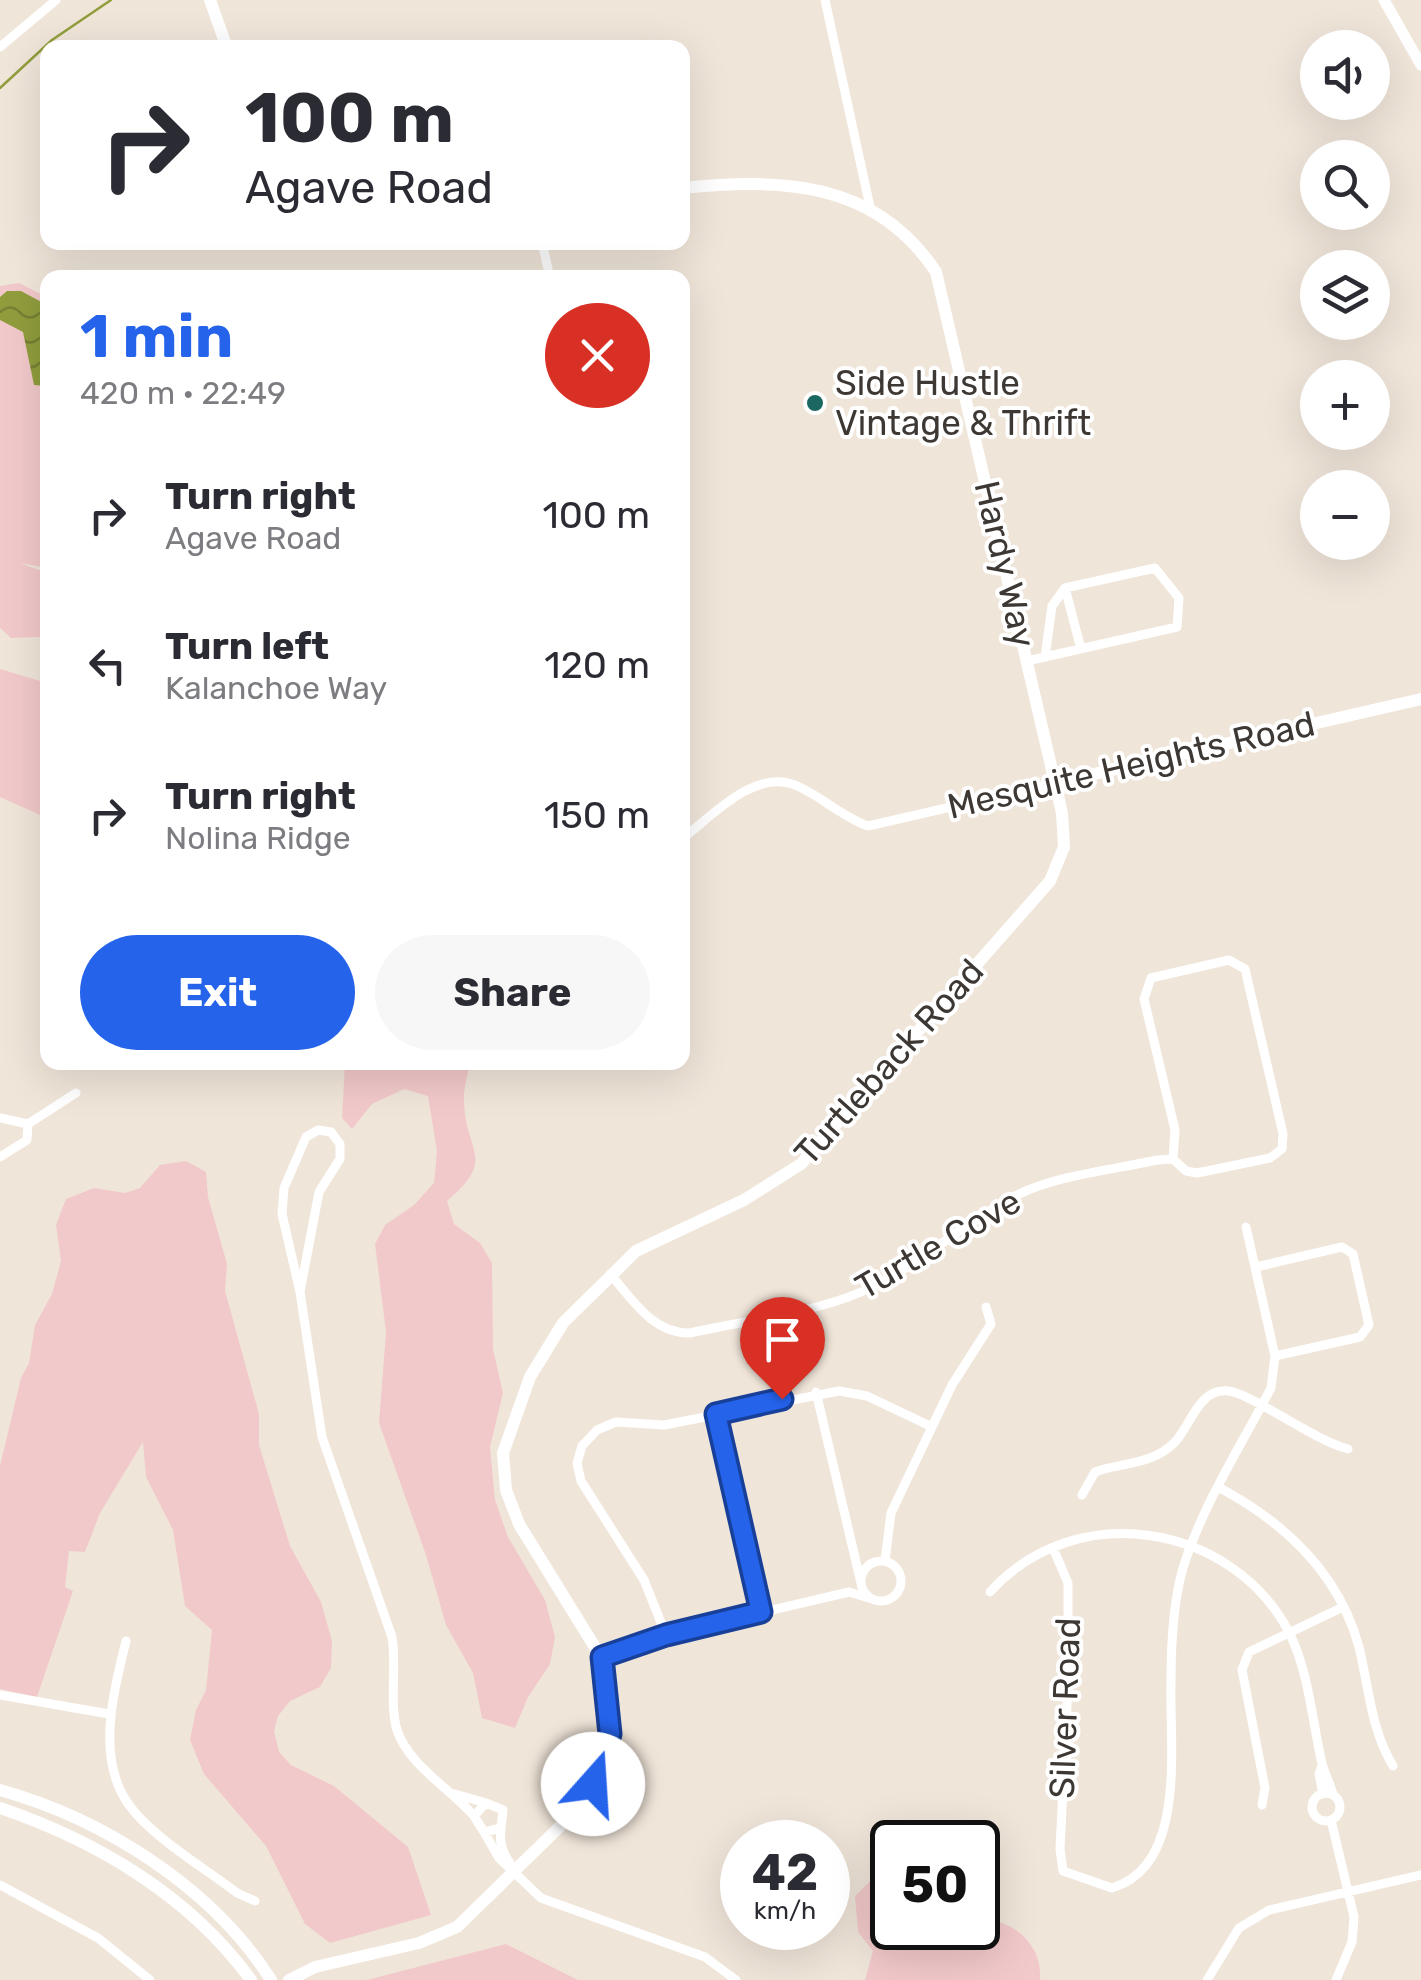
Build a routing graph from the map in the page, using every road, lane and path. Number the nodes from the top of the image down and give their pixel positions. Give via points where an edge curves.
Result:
1 (56, 0) edge
2 (210, 0) edge
3 (825, 0) edge
4 (1384, 0) edge
5 (224, 40) edge
6 (0, 47) edge
7 (1421, 65) edge
8 (690, 188) edge
9 (870, 207) junction
10 (1065, 588) junction
11 (1081, 648) junction
12 (1045, 656) junction
13 (1028, 660) junction
14 (1421, 699) edge
15 (1055, 783) junction
16 (690, 832) edge
17 (76, 1094) dead end
18 (0, 1118) edge
19 (28, 1124) junction
20 (0, 1156) edge
21 (1174, 1159) junction
22 (1246, 1227) dead end
23 (1256, 1267) junction
24 (610, 1274) junction
25 (300, 1292) junction
26 (986, 1307) dead end
27 (1276, 1356) junction
28 (816, 1392) junction
29 (1261, 1408) junction
30 (716, 1414) junction
31 (930, 1426) junction
32 (1348, 1449) dead end
33 (1220, 1488) junction
34 (1082, 1495) dead end
35 (1192, 1545) junction
36 (1053, 1548) junction
37 (884, 1561) junction
38 (861, 1583) junction
39 (990, 1592) dead end
40 (872, 1600) junction
41 (1343, 1606) junction
42 (761, 1612) junction
43 (1289, 1633) junction
44 (666, 1635) junction
45 (126, 1641) dead end
46 (602, 1657) junction
47 (0, 1694) edge
48 (108, 1714) junction
49 (1393, 1766) dead end
50 (0, 1790) edge
51 (455, 1794) junction
52 (1328, 1794) junction
53 (486, 1803) junction
54 (1262, 1805) dead end
55 (0, 1808) edge
56 (474, 1816) junction
57 (1332, 1820) junction
58 (501, 1828) junction
59 (484, 1832) junction
60 (517, 1874) junction
61 (1421, 1875) edge
62 (0, 1885) edge
63 (1350, 1890) junction
64 (254, 1900) dead end
65 (146, 1978) edge
66 (251, 1980) edge
67 (272, 1980) edge
68 (288, 1980) edge
69 (736, 1980) edge
70 (1207, 1980) edge
71 (1336, 1980) edge

1 - 6 street
2 - 5 main road
3 - 9 street
4 - 7 street
8 - 9 main road, Hardy Way via 774,185
9 - 13 main road, Hardy Way via 892,220 936,272
10 - 11 street
10 - 11 street via 1155,568 1178,598 1177,627
10 - 12 street via 1052,606
11 - 12 street
12 - 13 street
13 - 15 main road, Hardy Way
14 - 15 main road, Mesquite Heights Road
15 - 16 street, Mesquite Heights Road via 868,826 841,817 792,784 767,782
15 - 24 main road, Turtleback Road via 1064,847 1050,881 826,1138 779,1181 648,1244
17 - 19 street
18 - 19 street
19 - 20 street via 26,1140
21 - 21 street, Turtle Cove via 1146,984 1229,960 1239,963 1282,1149 1270,1158 1196,1173
21 - 24 street, Turtle Cove via 1019,1194 855,1295 690,1333 674,1334 656,1324
22 - 23 street
23 - 27 street
23 - 27 street via 1342,1247 1353,1254 1368,1325 1360,1337
24 - 46 main road, Turtleback Road via 563,1324 530,1377 503,1453 506,1490 519,1524
25 - 25 street via 319,1192 340,1159 331,1132 318,1130 306,1137 284,1188 282,1214
25 - 51 street via 322,1437 392,1637 397,1729 408,1752
26 - 31 street via 991,1324
27 - 29 street
28 - 30 street
28 - 31 street via 867,1396
28 - 38 street
29 - 32 street
29 - 33 street
29 - 34 street via 1230,1391 1211,1394 1172,1445 1146,1461 1094,1472
30 - 42 street
30 - 44 street via 664,1425 616,1422 582,1446 577,1463 580,1481 644,1580
31 - 37 street via 890,1513
33 - 35 street
33 - 41 street via 1297,1542
35 - 36 street via 1130,1532
35 - 36 street, Silver Road via 1182,1570 1173,1650 1175,1773 1160,1837 1143,1872 1112,1888 1063,1871 1068,1583
35 - 43 street via 1245,1575
36 - 39 street via 1005,1574
37 - 38 street via 867,1566
37 - 40 street via 900,1574 899,1590
38 - 40 street
40 - 42 street via 849,1592
41 - 43 street
41 - 49 street via 1380,1744
42 - 44 street
43 - 52 street
43 - 54 street via 1249,1652 1242,1670 1265,1788
44 - 46 street
45 - 48 street
46 - 60 main road, Turtleback Road via 610,1734 602,1766 584,1803
47 - 48 street
48 - 64 street via 117,1777 129,1806
50 - 67 main road via 80,1820 148,1858 203,1902
51 - 53 street
51 - 56 street
52 - 57 street via 1340,1810
52 - 57 street via 1315,1798 1312,1812
53 - 56 street
53 - 58 street via 502,1810
55 - 66 main road via 137,1873 186,1910
56 - 59 street
57 - 63 street
58 - 59 street
58 - 60 street via 501,1850
59 - 60 street
60 - 68 main road, Turtleback Road via 457,1927
60 - 69 street via 556,1906 706,1957
61 - 63 street
62 - 65 street via 98,1938
63 - 70 street via 1269,1910 1238,1928
63 - 71 street via 1352,1942

